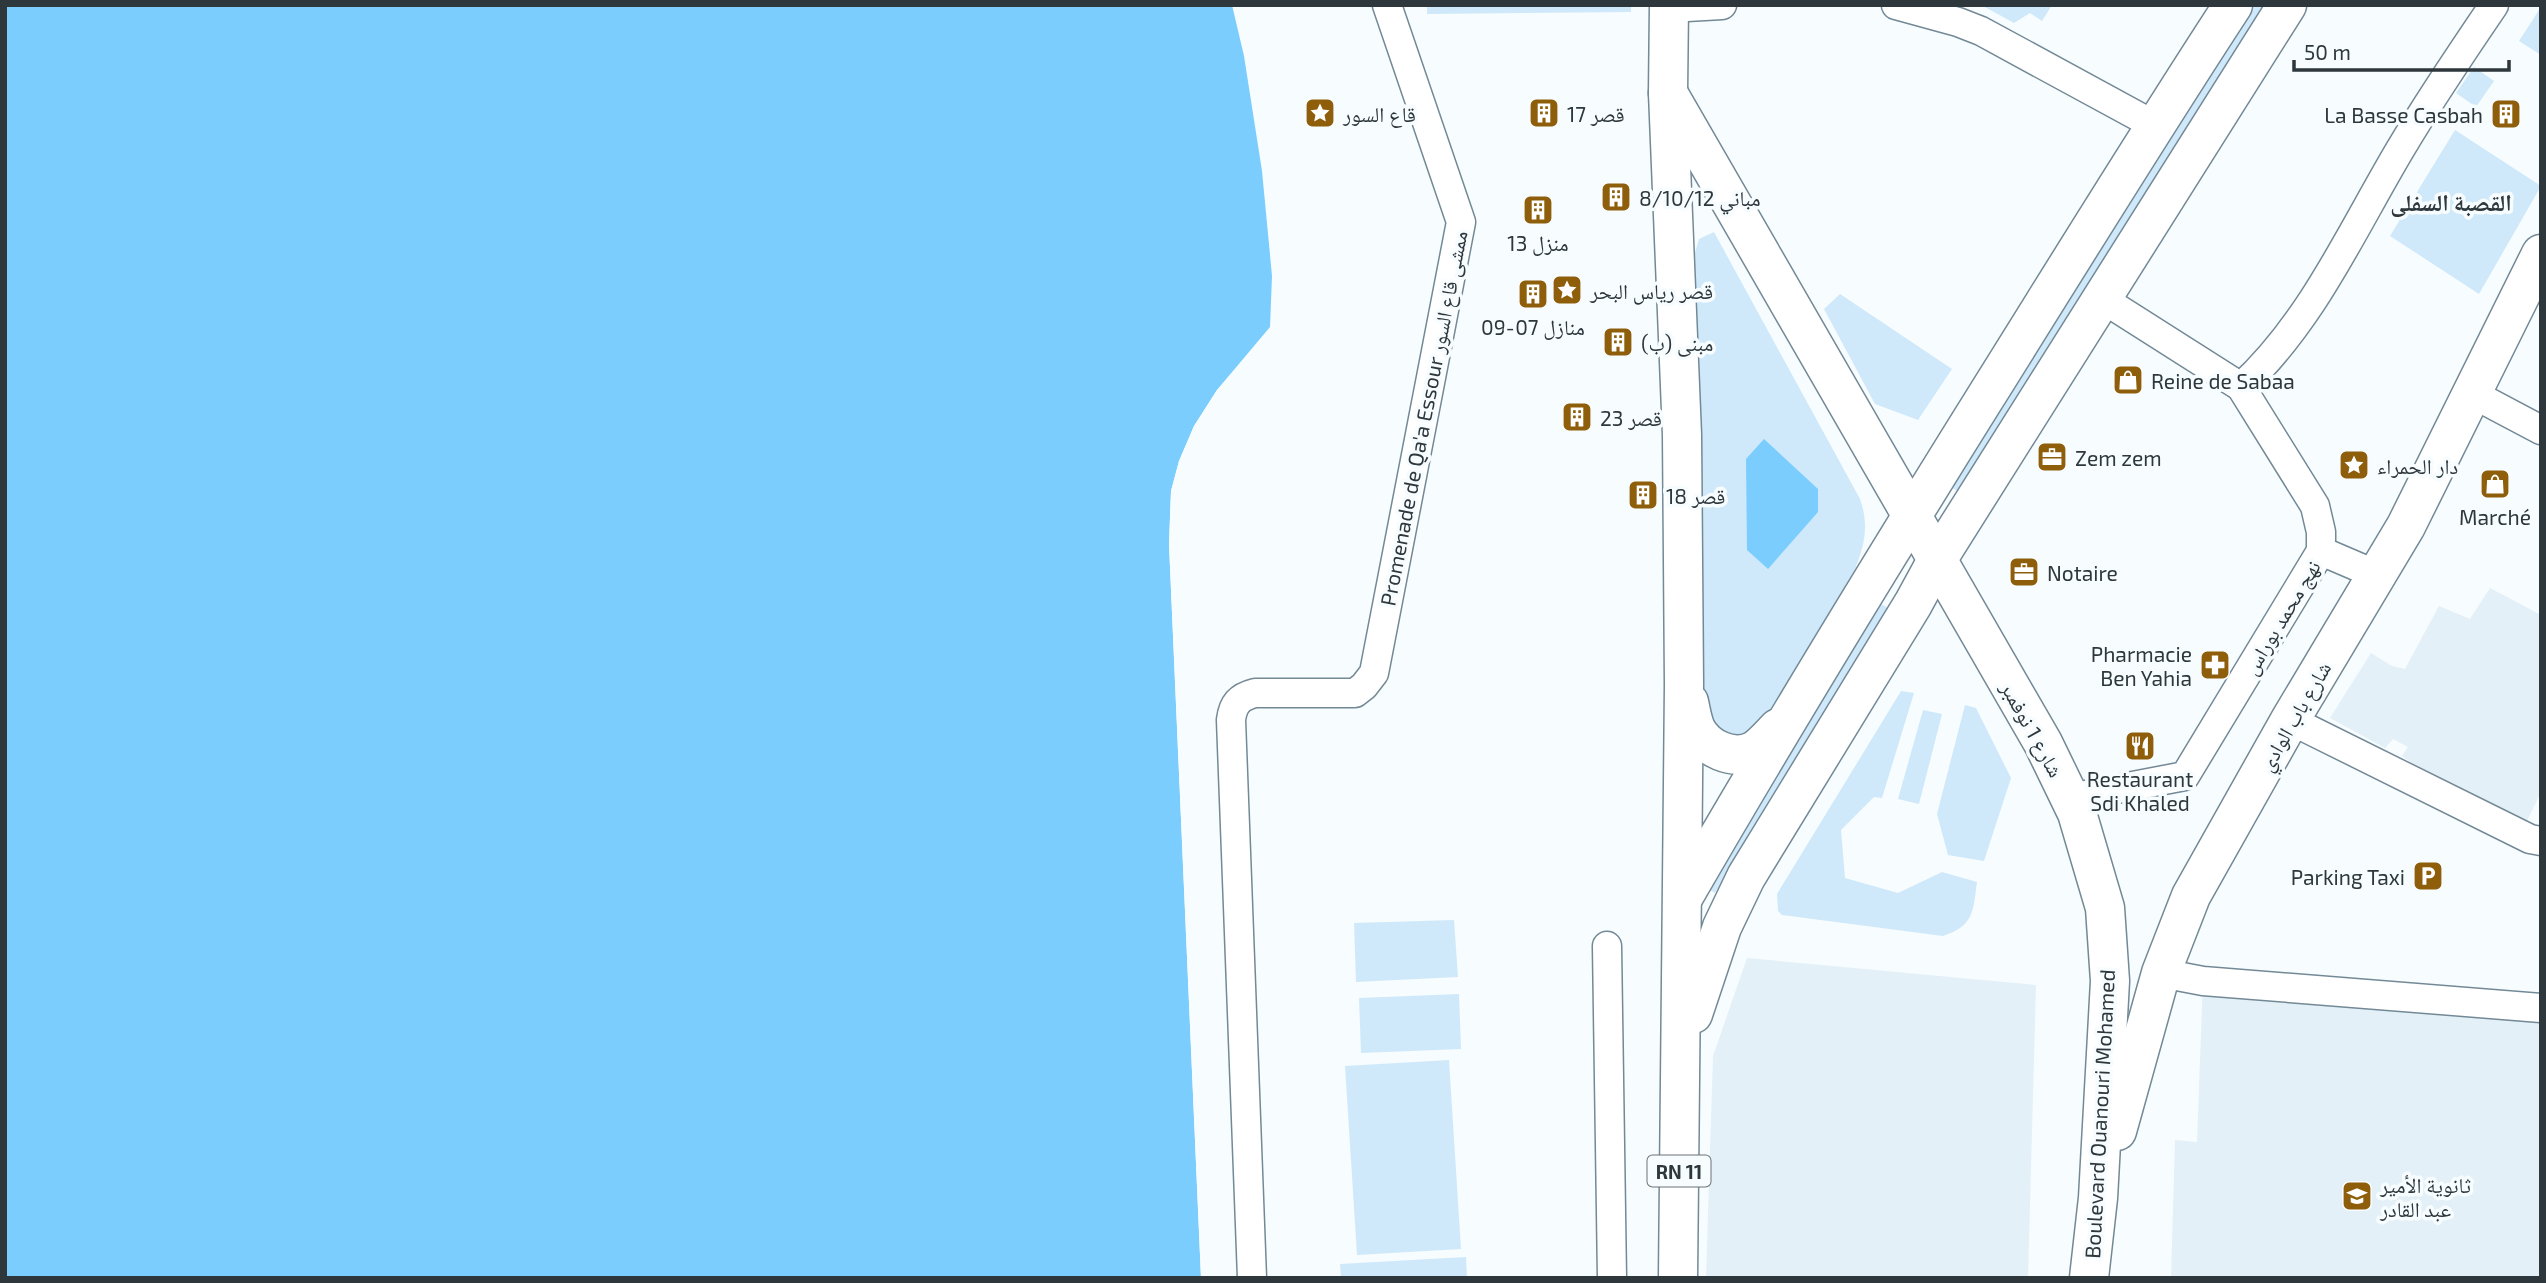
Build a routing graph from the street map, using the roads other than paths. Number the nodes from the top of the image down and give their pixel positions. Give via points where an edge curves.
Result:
1 (1387, 5) edge
2 (1722, 5) edge
3 (1896, 5) edge
4 (2233, 5) edge
5 (2287, 5) edge
6 (2494, 5) edge
7 (1669, 7) edge
8 (1668, 93) junction
9 (2164, 111) junction
10 (2541, 254) edge
11 (2101, 298) junction
12 (2241, 387) junction
13 (2471, 393) junction
14 (2541, 430) edge
15 (1912, 516) junction
16 (2321, 551) junction
17 (1937, 560) junction
18 (2377, 575) junction
19 (1684, 684) junction
20 (1787, 719) junction
21 (2290, 720) junction
22 (2070, 798) junction
23 (2541, 841) edge
24 (1683, 897) junction
25 (2105, 908) joint
26 (1607, 946) dead end
27 (2161, 973) junction
28 (2541, 1008) edge
29 (1679, 1064) junction
30 (2098, 1198) junction
31 (1252, 1278) edge
32 (1612, 1278) edge
33 (1678, 1278) edge
34 (2089, 1278) edge

1 - 31 street, Promenade de Qa'a Essour ممشى قاع السور via 1461,222 1374,673 1355,692 1255,693 1244,695 1233,706
2 - 7 street
3 - 9 street via 1981,31
4 - 9 main road
5 - 11 main road
6 - 12 street via 2418,120 2317,293 2278,349
7 - 8 main road, RN 11
8 - 15 main road, شارع 1 نوفمبر
8 - 19 main road, RN 11 via 1682,435
9 - 15 main road
10 - 13 main road, شارع باب الوادي
11 - 12 street, نهج محمد بوراس
11 - 17 main road
12 - 16 street, نهج محمد بوراس via 2315,506 2322,532
13 - 14 street
13 - 18 main road, شارع باب الوادي
15 - 17 main road, شارع 1 نوفمبر
15 - 20 main road
16 - 18 street
16 - 22 street, نهج محمد بوراس via 2185,776
17 - 22 main road, شارع 1 نوفمبر
17 - 29 main road via 1746,877 1722,927
18 - 21 main road, شارع باب الوادي
19 - 20 main road via 1696,728 1713,747 1726,753 1753,751
19 - 24 main road, RN 11
20 - 24 main road
21 - 23 street
21 - 27 main road, شارع باب الوادي via 2190,896
22 - 25 main road, شارع 1 نوفمبر
24 - 29 main road, RN 11
25 - 30 main road, Boulevard Ouanouri Mohamed via 2110,981
26 - 32 street
27 - 28 street via 2203,981
27 - 30 main road, شارع باب الوادي
29 - 33 main road, RN 11
30 - 34 main road, Boulevard Ouanouri Mohamed

